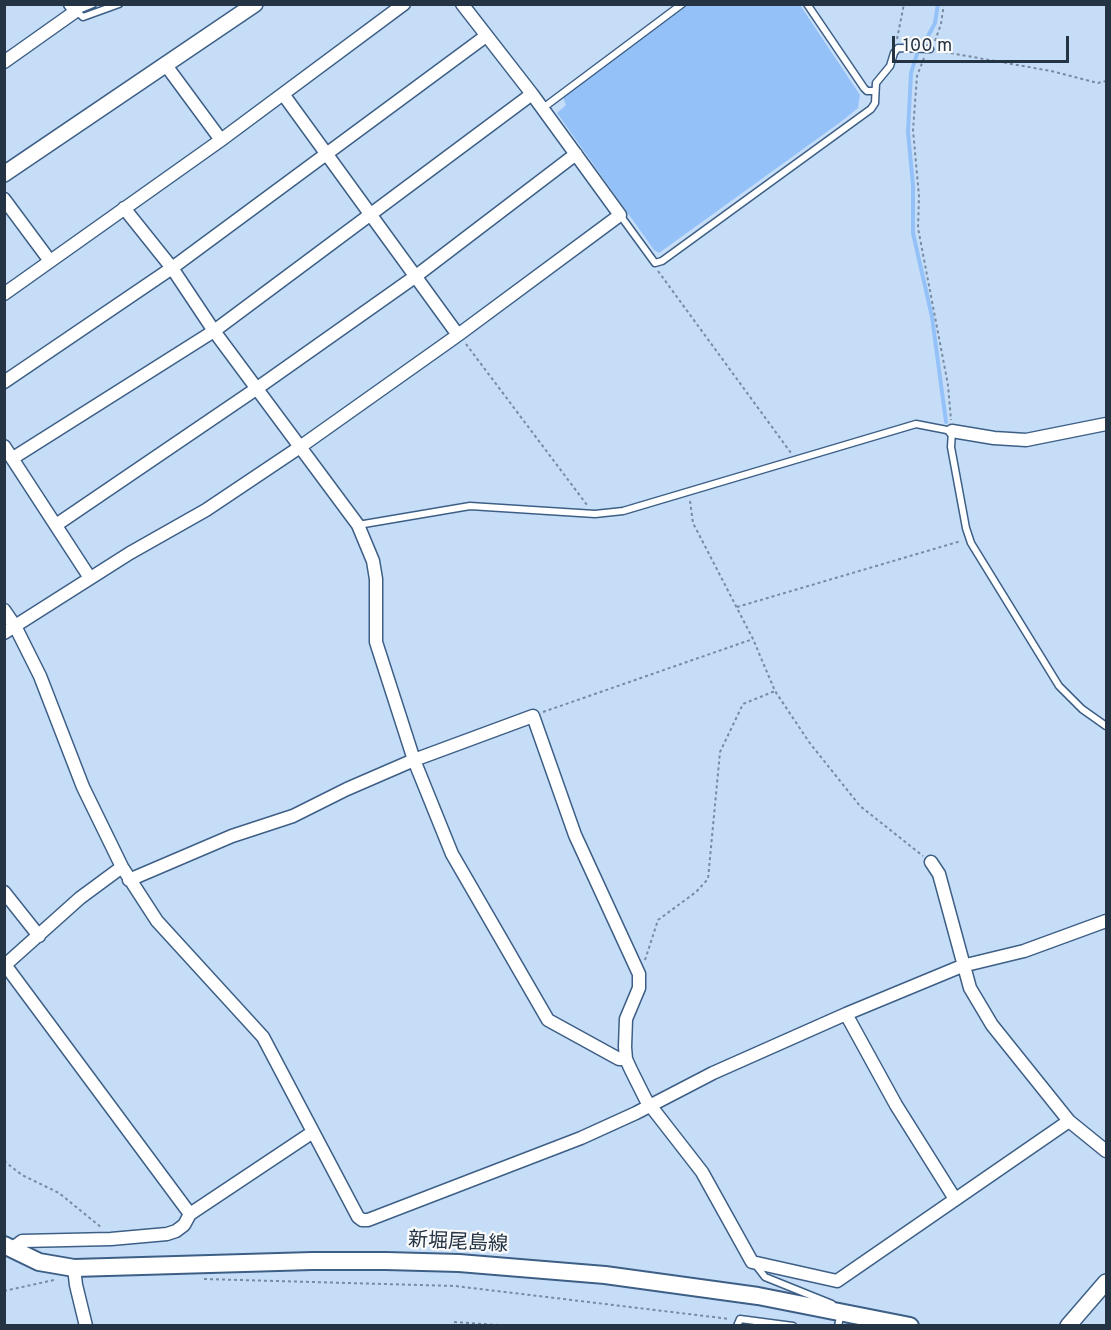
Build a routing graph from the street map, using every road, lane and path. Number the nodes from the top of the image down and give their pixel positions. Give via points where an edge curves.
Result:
1 (93, 4) edge
2 (120, 4) edge
3 (255, 4) edge
4 (404, 4) edge
5 (462, 4) edge
6 (682, 4) edge
7 (807, 4) edge
8 (904, 4) edge
9 (944, 4) edge
10 (73, 8) edge
11 (486, 36) junction
12 (898, 48) junction
13 (930, 49) junction
14 (4, 62) edge
15 (165, 64) junction
16 (1107, 81) edge
17 (874, 91) junction
18 (283, 94) junction
19 (532, 94) junction
20 (543, 108) junction
21 (221, 140) junction
22 (326, 153) junction
23 (576, 154) junction
24 (4, 174) edge
25 (4, 199) edge
26 (124, 208) junction
27 (371, 214) junction
28 (620, 215) junction
29 (50, 261) junction
30 (655, 263) junction
31 (172, 268) junction
32 (416, 276) junction
33 (4, 294) edge
34 (214, 331) junction
35 (458, 335) junction
36 (4, 382) edge
37 (256, 389) junction
38 (1107, 424) edge
39 (952, 431) junction
40 (4, 446) edge
41 (300, 447) junction
42 (13, 458) junction
43 (796, 460) junction
44 (688, 492) junction
45 (595, 514) junction
46 (56, 525) junction
47 (357, 525) junction
48 (970, 539) junction
49 (90, 578) junction
50 (737, 607) junction
51 (4, 610) edge
52 (10, 629) edge
53 (753, 639) junction
54 (775, 691) junction
55 (533, 716) junction
56 (1107, 726) edge
57 (414, 760) junction
58 (931, 862) joint
59 (122, 867) junction
60 (129, 880) junction
61 (4, 892) edge
62 (1107, 921) edge
63 (39, 936) junction
64 (5, 966) edge
65 (962, 966) junction
66 (639, 974) junction
67 (846, 1014) junction
68 (626, 1059) junction
69 (651, 1105) junction
70 (1069, 1121) junction
71 (313, 1132) junction
72 (1107, 1151) edge
73 (4, 1161) edge
74 (955, 1199) junction
75 (190, 1214) junction
76 (111, 1239) junction
77 (8, 1247) edge
78 (752, 1262) junction
79 (75, 1273) junction
80 (219, 1280) dead end
81 (1107, 1282) edge
82 (4, 1291) edge
83 (840, 1319) edge
84 (454, 1322) dead end
85 (739, 1322) edge
86 (86, 1326) edge
87 (513, 1326) edge
88 (793, 1326) edge
89 (910, 1326) edge
90 (1068, 1326) edge

1 - 10 lane
2 - 10 lane via 83,17
3 - 15 street
4 - 18 street
5 - 11 street
6 - 20 lane
7 - 17 lane via 864,88
8 - 12 path
9 - 13 path via 938,34
10 - 14 street
11 - 19 street
11 - 22 street
12 - 13 lane
12 - 17 lane
13 - 16 path via 1098,83
13 - 39 path via 917,76 913,130 918,228 948,386
15 - 21 street
15 - 24 street
17 - 30 lane via 872,109
18 - 21 street
18 - 22 street
19 - 20 street
19 - 27 street
20 - 23 street
21 - 26 street
22 - 27 street
22 - 31 street
23 - 28 street
23 - 32 street
25 - 29 street
26 - 29 street
26 - 31 street
27 - 32 street
27 - 34 street
28 - 30 lane
28 - 35 street
29 - 33 street
30 - 43 path
31 - 34 street
31 - 36 street
32 - 35 street
32 - 37 street
34 - 37 street
34 - 42 street
35 - 41 street
35 - 45 path
37 - 41 street
37 - 46 street
38 - 39 street via 1026,440
39 - 43 lane via 916,424
39 - 48 lane via 951,447
40 - 42 street
41 - 47 street
41 - 49 street via 206,510
42 - 46 street
43 - 44 lane
44 - 45 lane via 623,511
44 - 50 path via 693,523
45 - 47 lane via 470,506
46 - 49 street
47 - 57 street via 373,561 376,579 376,642
48 - 50 path
48 - 56 lane via 1059,686
49 - 52 street
50 - 53 path
51 - 52 street
52 - 59 street via 40,676 83,787
53 - 54 path
53 - 55 path
54 - 58 path via 860,806
54 - 66 path via 743,704 720,752 708,879 658,920
55 - 57 street
55 - 66 street via 575,835
57 - 60 street via 293,816 232,836
57 - 68 street via 452,854 548,1020 619,1059
58 - 65 street via 939,874
59 - 60 street
59 - 63 street via 80,898
60 - 71 street via 157,921 263,1037
61 - 63 street
62 - 65 street via 1024,951
63 - 64 street
64 - 75 street
65 - 67 street
65 - 70 street via 992,1025
66 - 68 street via 639,988 626,1019
67 - 69 street
67 - 74 street via 896,1105
68 - 69 street
69 - 71 street via 581,1138 368,1220 358,1217
69 - 78 street via 702,1172
70 - 72 street
70 - 74 street
71 - 75 street
73 - 76 path via 67,1198
74 - 78 street via 837,1281
75 - 76 street via 184,1225 167,1234
76 - 77 street via 22,1241
77 - 79 main road, 新堀尾島線
78 - 83 lane via 765,1278 831,1303
79 - 82 path
79 - 83 main road, 新堀尾島線 via 312,1261 459,1263 702,1287
79 - 86 street
80 - 85 path via 455,1286
81 - 90 street
83 - 89 main road, 新堀尾島線
84 - 87 path
85 - 88 lane

